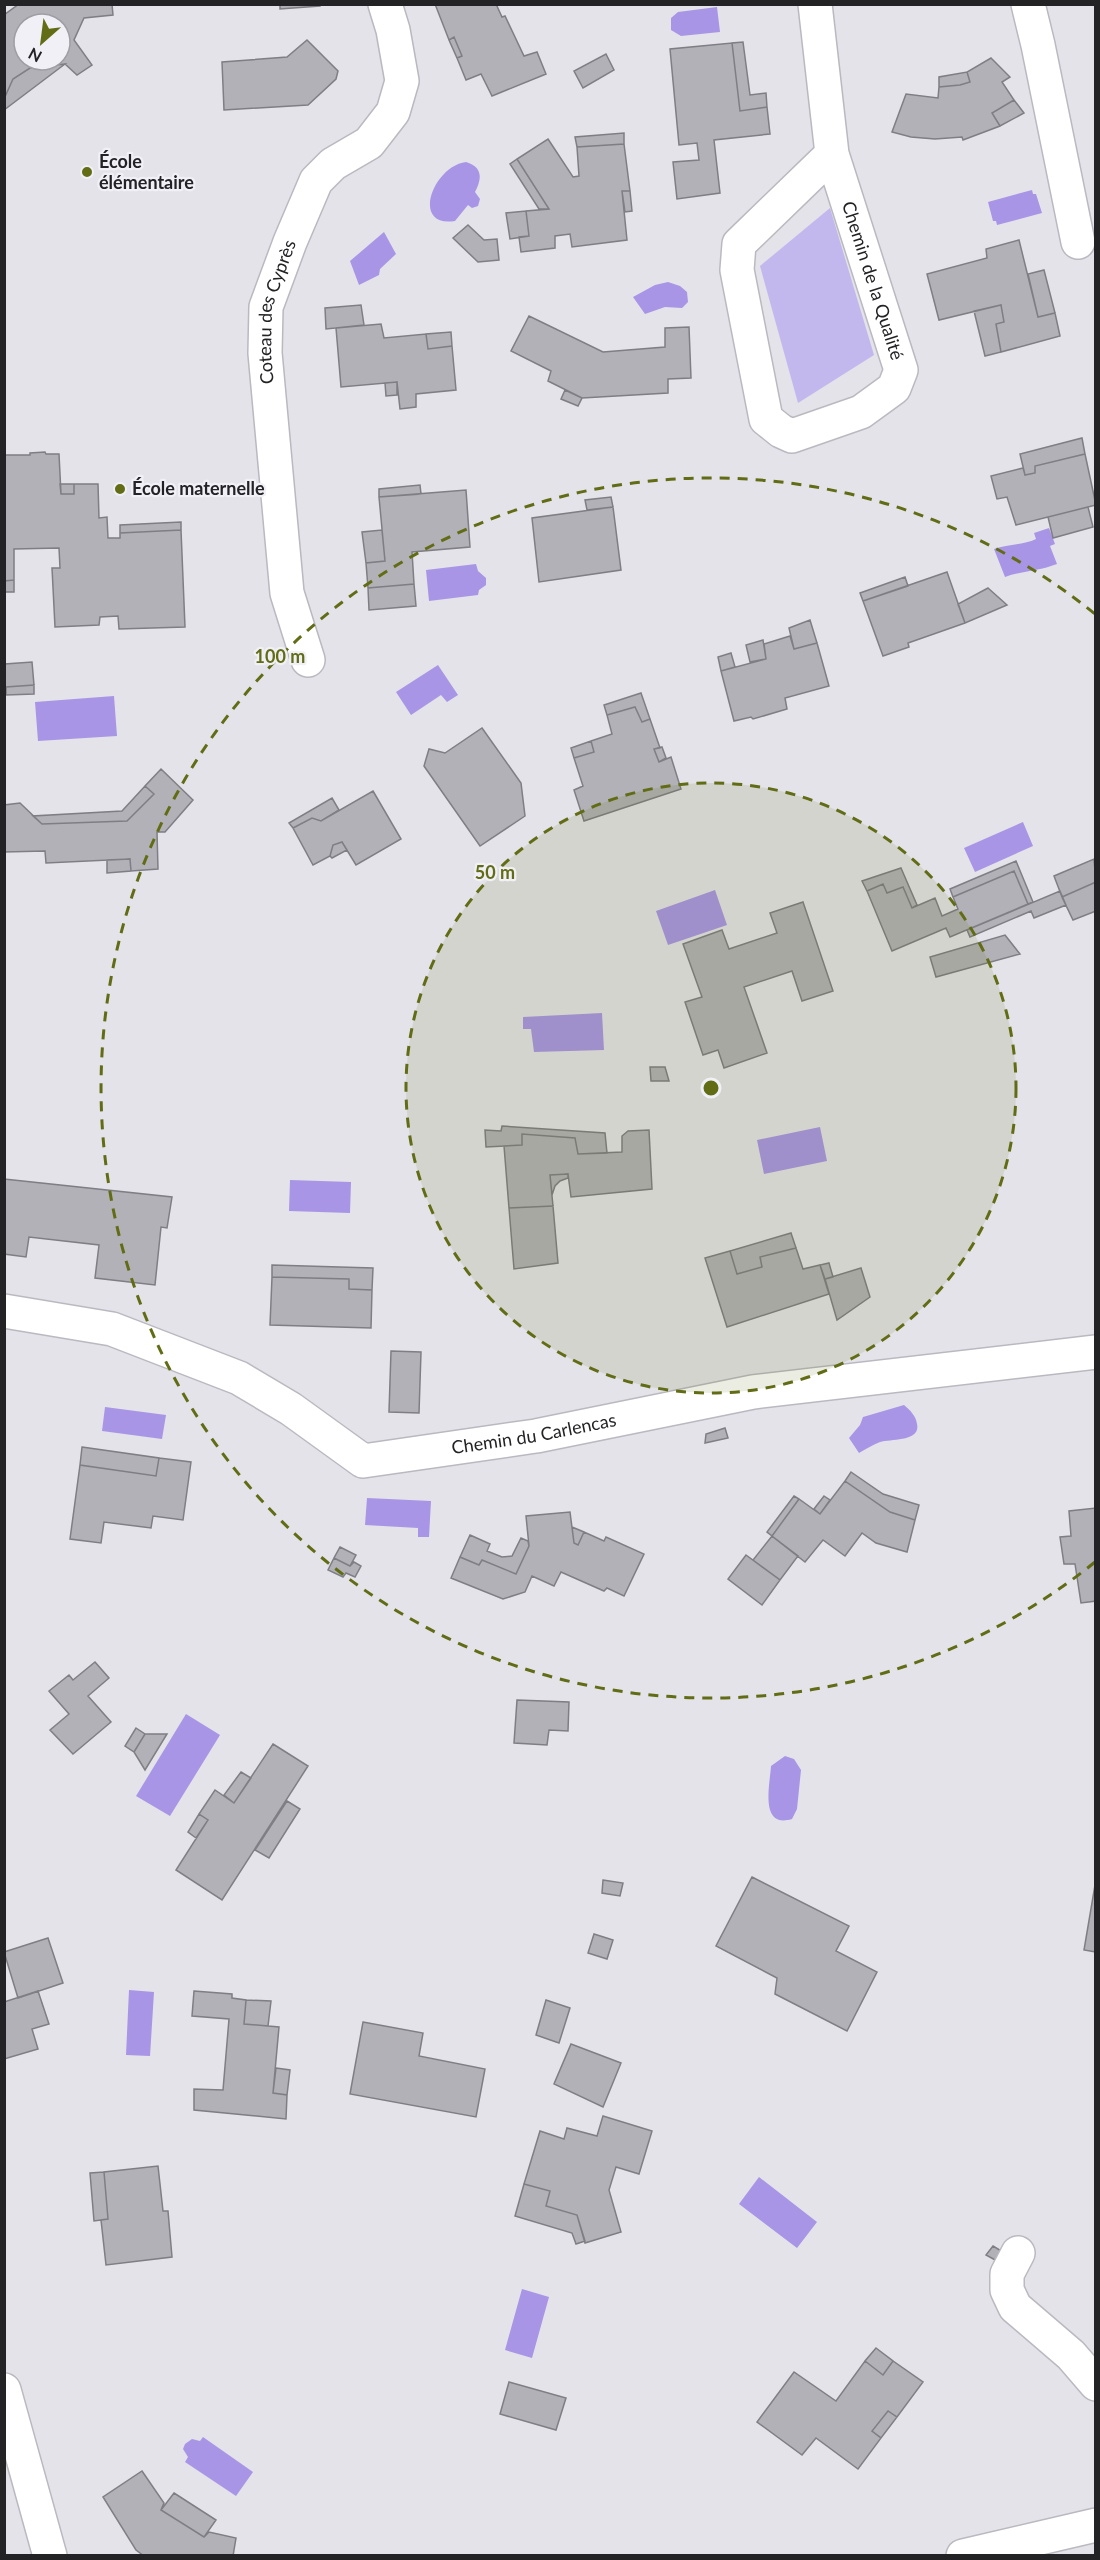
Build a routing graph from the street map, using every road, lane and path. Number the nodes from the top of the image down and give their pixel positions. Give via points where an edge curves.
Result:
1 (385, 4) edge
2 (815, 4) edge
3 (1028, 4) edge
4 (832, 154) junction
5 (1078, 242) dead end
6 (308, 660) dead end
7 (4, 1311) edge
8 (1095, 1352) edge
9 (1018, 2253) dead end
10 (1095, 2384) edge
11 (4, 2390) edge
12 (1095, 2525) edge
13 (50, 2556) edge
14 (963, 2556) edge

1 - 6 street, Coteau des Cyprès via 402,81 393,112 369,143 333,164 316,181 266,307 265,353 287,593
2 - 4 street, Chemin de la Qualité
3 - 5 street
4 - 4 street, Chemin de la Qualité via 901,370 894,388 861,412 792,436 766,418 736,270 739,244
7 - 8 street, Chemin du Carlencas via 112,1329 239,1378 291,1409 363,1461 536,1436 753,1392
9 - 10 street via 1007,2274 1007,2290 1015,2307 1071,2355
11 - 13 street
12 - 14 street

